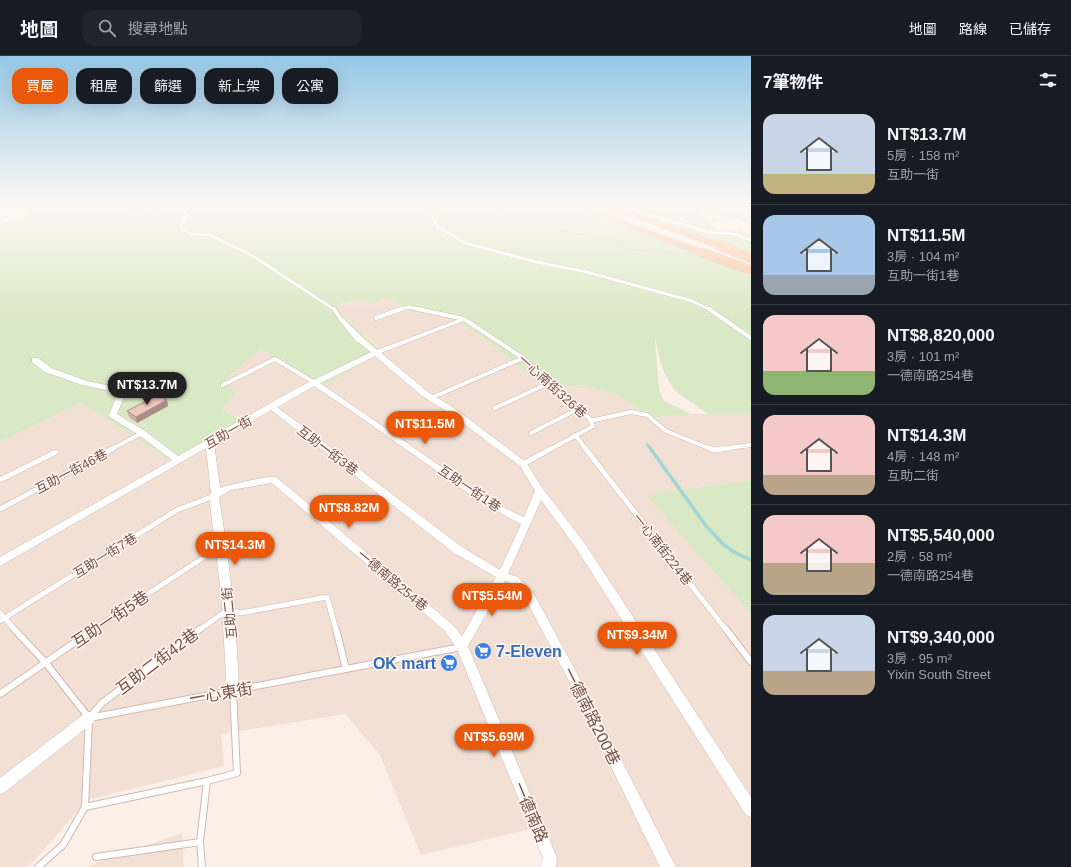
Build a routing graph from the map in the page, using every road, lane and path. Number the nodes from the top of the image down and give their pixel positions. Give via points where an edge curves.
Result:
1 (223, 242) edge
2 (463, 242) edge
3 (617, 242) edge
4 (686, 242) edge
5 (687, 242) edge
6 (689, 242) edge
7 (691, 242) edge
8 (708, 249) junction
9 (685, 254) dead end
10 (751, 258) edge
11 (751, 262) edge
12 (751, 269) edge
13 (340, 318) joint
14 (376, 318) dead end
15 (464, 319) junction
16 (751, 338) edge
17 (375, 353) junction
18 (523, 358) junction
19 (35, 360) dead end
20 (315, 382) junction
21 (551, 382) junction
22 (223, 386) dead end
23 (431, 398) junction
24 (272, 407) junction
25 (495, 408) dead end
26 (578, 409) junction
27 (590, 421) junction
28 (142, 433) junction
29 (531, 433) dead end
30 (575, 435) junction
31 (210, 443) junction
32 (751, 445) edge
33 (56, 452) dead end
34 (178, 460) junction
35 (524, 464) junction
36 (0, 480) edge
37 (540, 491) junction
38 (215, 495) junction
39 (0, 509) edge
40 (527, 523) junction
41 (222, 546) junction
42 (0, 562) edge
43 (502, 576) junction
44 (229, 609) junction
45 (2, 617) edge
46 (462, 646) junction
47 (45, 662) junction
48 (751, 662) edge
49 (346, 669) junction
50 (233, 690) junction
51 (0, 694) edge
52 (89, 718) junction
53 (206, 781) junction
54 (0, 787) edge
55 (85, 807) junction
56 (751, 810) edge
57 (200, 842) junction
58 (96, 858) dead end
59 (550, 864) edge
60 (38, 867) edge
61 (202, 867) edge
62 (668, 867) edge

1 - 13 lane via 253,256 333,308
2 - 16 lane via 692,301 708,307 735,329
3 - 9 path via 631,250
4 - 8 main road
5 - 8 main road
6 - 8 main road
7 - 8 main road
8 - 10 main road, bridge
8 - 11 main road
8 - 12 main road, bridge
13 - 17 street
14 - 15 lane via 408,307
15 - 17 street, 互助一街
15 - 18 lane, 一心南街326巷
17 - 20 street, 互助一街
17 - 23 street
18 - 21 lane, 一心南街326巷
18 - 23 lane
19 - 28 street via 48,370 85,383 113,389 121,394 112,415
20 - 22 lane via 275,359
20 - 24 street, 互助一街
20 - 40 street, 互助一街1巷 via 488,503
21 - 25 lane
21 - 26 lane, 一心南街326巷
23 - 35 street
24 - 31 street, 互助一街
24 - 43 street, 互助一街3巷 via 458,550
26 - 27 lane, 一心南街326巷
26 - 29 lane
27 - 30 lane, 一心南街326巷 via 593,426
27 - 32 lane via 632,412 648,415 666,431 714,450
28 - 34 street
28 - 39 lane, 互助一街46巷
30 - 35 lane, 一心南街326巷
30 - 48 lane, 一心南街224巷
31 - 34 street, 互助一街
31 - 38 street, 互助二街
33 - 36 lane
34 - 42 street, 互助一街
35 - 37 street
37 - 40 street
37 - 56 street via 580,545
38 - 41 street, 互助二街
38 - 45 lane, 互助一街7巷 via 177,510
38 - 46 street, 一德南路254巷 via 224,488 262,484 273,479 449,628
40 - 43 street
41 - 44 street, 互助二街
41 - 47 lane, 互助一街5巷
43 - 46 street
43 - 62 street, 一德南路200巷 via 514,580 530,597
44 - 49 lane via 241,613 327,597
44 - 50 street, 互助二街
44 - 52 lane, 互助二街42巷 via 102,703
45 - 47 lane
46 - 49 lane, 一心東街
46 - 59 street, 一德南路
47 - 51 lane, 互助一街5巷
47 - 52 lane
49 - 50 lane, 一心東街
50 - 52 lane, 一心東街
50 - 53 lane via 237,773
52 - 54 street, 一心東街
52 - 55 lane
53 - 55 lane
53 - 57 lane
55 - 60 lane via 63,845
57 - 58 lane
57 - 61 lane

